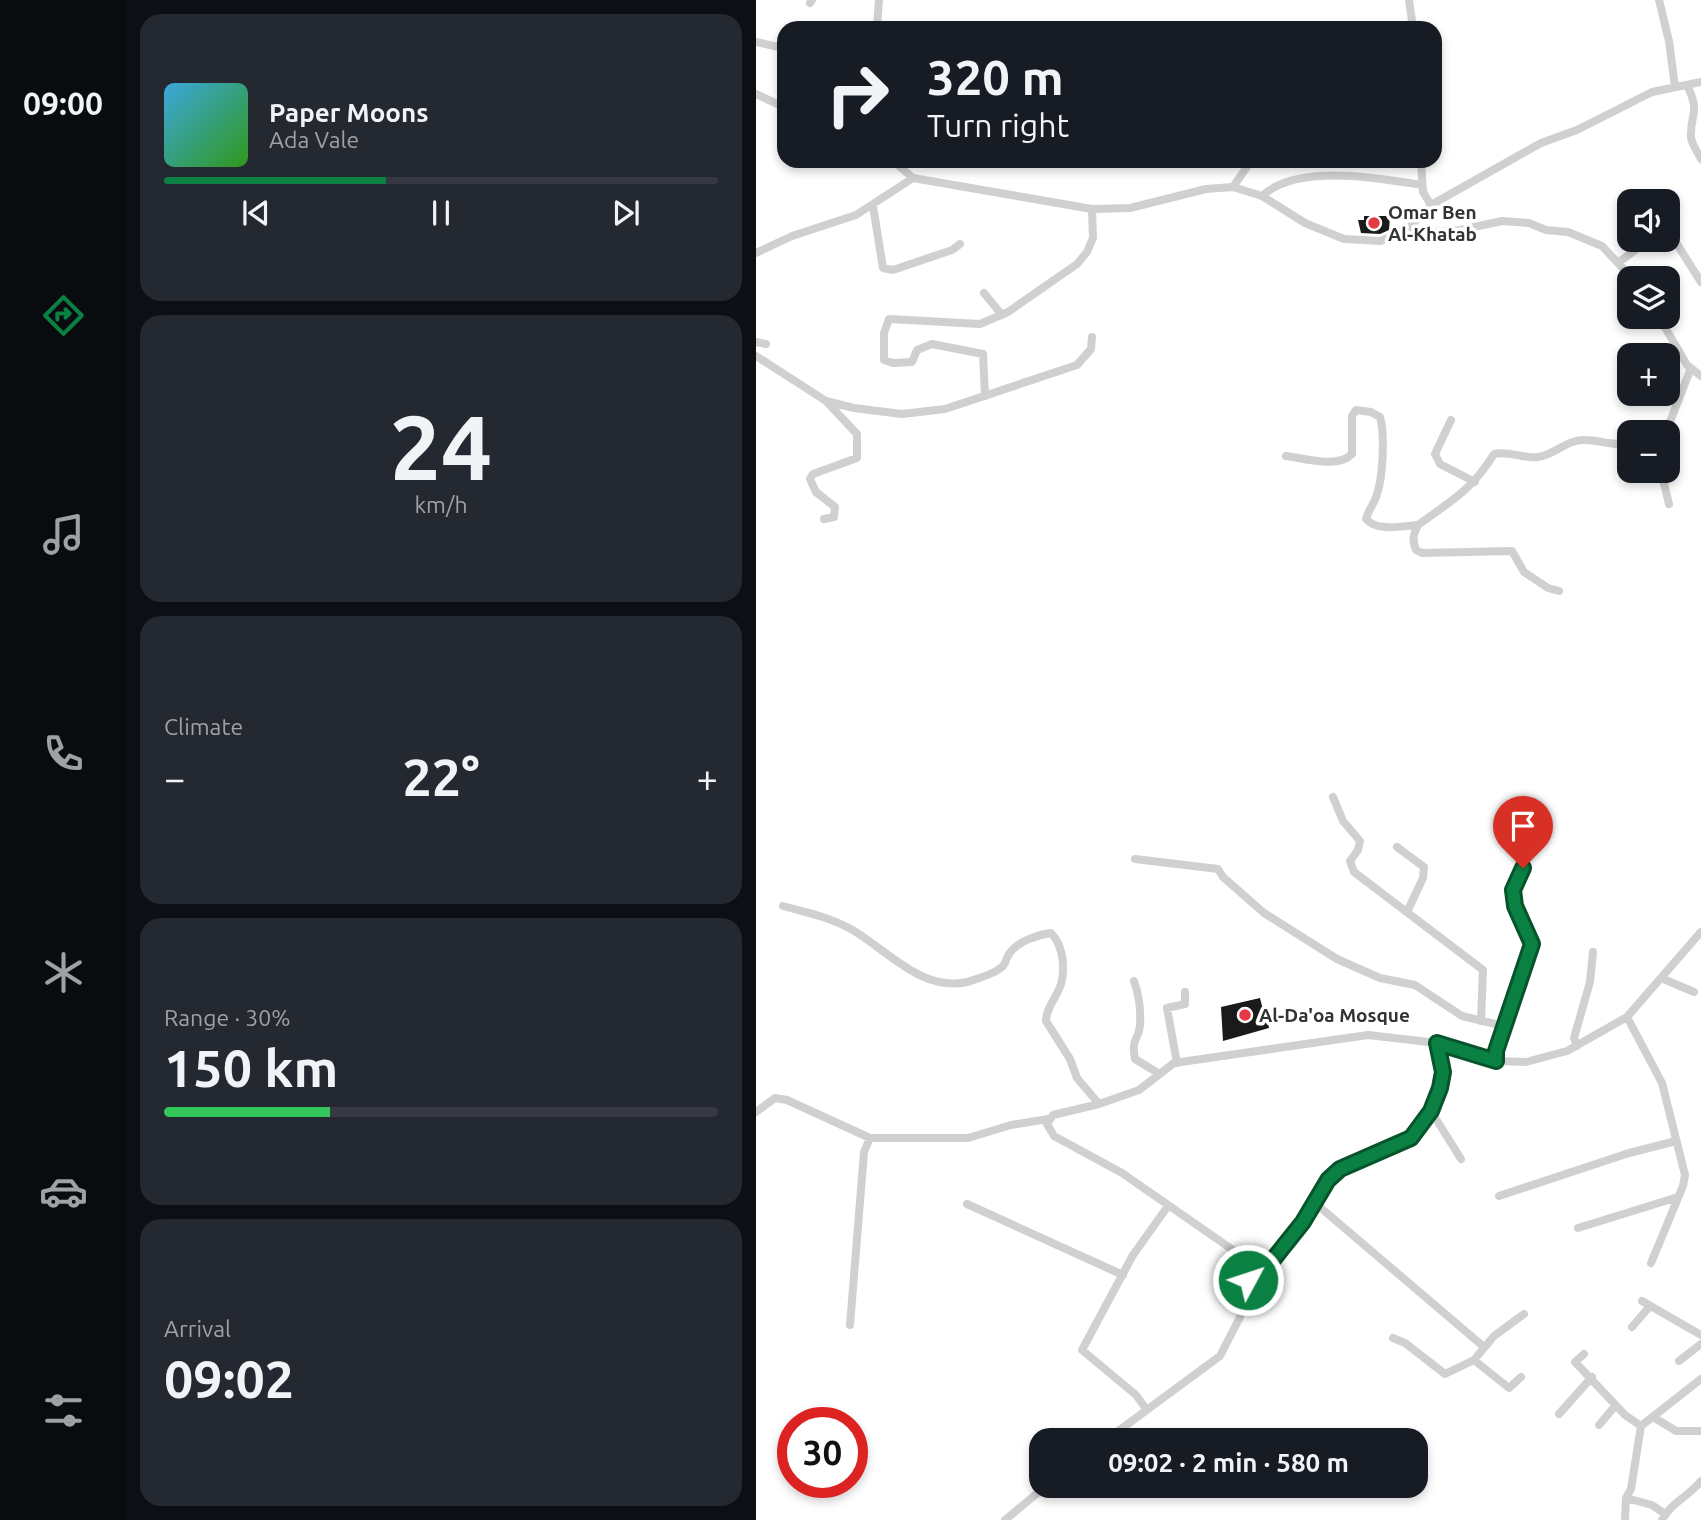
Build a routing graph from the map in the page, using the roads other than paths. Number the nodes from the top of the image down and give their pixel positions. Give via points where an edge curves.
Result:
1 (879, 0) edge
2 (1409, 0) edge
3 (1659, 0) edge
4 (878, 21) edge
5 (1411, 21) edge
6 (756, 42) edge
7 (777, 46) edge
8 (1701, 82) edge
9 (1687, 85) junction
10 (1675, 87) junction
11 (756, 94) edge
12 (777, 104) edge
13 (1701, 159) edge
14 (901, 168) edge
15 (1246, 168) edge
16 (1421, 168) edge
17 (913, 178) junction
18 (1422, 185) junction
19 (1233, 187) junction
20 (1262, 196) junction
21 (873, 206) junction
22 (1429, 208) junction
23 (1092, 209) junction
24 (1430, 233) junction
25 (1395, 236) junction
26 (960, 244) dead end
27 (1680, 249) edge
28 (1632, 252) edge
29 (756, 253) edge
30 (1619, 261) junction
31 (1623, 266) edge
32 (1701, 282) edge
33 (984, 293) dead end
34 (1002, 315) junction
35 (1667, 329) edge
36 (1092, 337) dead end
37 (756, 342) edge
38 (766, 344) dead end
39 (756, 356) edge
40 (1691, 368) junction
41 (1701, 376) edge
42 (985, 396) junction
43 (826, 401) junction
44 (1451, 420) dead end
45 (1671, 420) edge
46 (1617, 446) edge
47 (1286, 456) dead end
48 (1475, 482) junction
49 (1664, 483) edge
50 (1668, 504) dead end
51 (824, 519) dead end
52 (1418, 525) junction
53 (1559, 591) dead end
54 (1333, 797) dead end
55 (1397, 847) dead end
56 (1135, 859) dead end
57 (1523, 868) dead end
58 (783, 906) dead end
59 (1407, 912) junction
60 (1701, 933) edge
61 (1593, 952) dead end
62 (1661, 978) junction
63 (1134, 981) dead end
64 (1185, 992) dead end
65 (1694, 992) dead end
66 (1627, 1017) junction
67 (1481, 1021) junction
68 (1504, 1026) junction
69 (1437, 1043) junction
70 (1577, 1046) junction
71 (1496, 1061) junction
72 (1177, 1062) junction
73 (1158, 1073) junction
74 (1099, 1104) junction
75 (1431, 1111) junction
76 (756, 1112) edge
77 (1048, 1119) junction
78 (870, 1138) junction
79 (1676, 1141) junction
80 (1461, 1158) dead end
81 (1499, 1196) dead end
82 (1678, 1197) junction
83 (1315, 1203) junction
84 (967, 1204) dead end
85 (1168, 1206) junction
86 (1578, 1228) dead end
87 (1651, 1263) dead end
88 (1123, 1275) junction
89 (1248, 1280) junction
90 (1524, 1314) dead end
91 (850, 1325) dead end
92 (1632, 1327) dead end
93 (1701, 1335) edge
94 (1393, 1338) dead end
95 (1701, 1344) edge
96 (1484, 1347) junction
97 (1584, 1354) dead end
98 (1474, 1360) junction
99 (1679, 1361) dead end
100 (1521, 1377) dead end
101 (1592, 1377) junction
102 (1699, 1382) edge
103 (1616, 1405) junction
104 (1147, 1410) junction
105 (1559, 1414) dead end
106 (1653, 1417) junction
107 (1599, 1426) dead end
108 (1641, 1426) junction
109 (1122, 1428) edge
110 (1701, 1432) edge
111 (1701, 1481) edge
112 (1032, 1498) edge
113 (1626, 1498) junction
114 (1663, 1517) edge
115 (1006, 1520) edge
116 (1625, 1520) edge

1 - 4 street
2 - 5 street
3 - 10 street
6 - 7 street
8 - 9 street
9 - 10 street
9 - 13 street via 1695,110 1690,139
10 - 22 street via 1630,101 1577,130 1541,143
11 - 12 street
14 - 17 street
15 - 19 street
16 - 18 street
17 - 21 street
17 - 23 street
18 - 20 street via 1356,175 1312,176
18 - 22 street
19 - 20 street
19 - 23 street via 1130,208
20 - 25 street via 1305,223 1344,239 1371,242
21 - 26 street via 883,268 893,270
21 - 29 street
22 - 24 street via 1424,228
22 - 25 street
23 - 34 street via 1093,238 1077,264
24 - 25 street
24 - 30 street via 1502,220 1529,223 1586,238
27 - 32 street
28 - 30 street
30 - 31 street
33 - 34 street
34 - 42 street via 980,324 889,319 884,333 884,360 893,363 912,362 917,350 932,344 983,354
35 - 40 street
36 - 42 street via 1091,349 1077,365
37 - 38 street
39 - 43 street
40 - 41 street
40 - 45 street
42 - 43 street via 945,409 902,414
43 - 51 street via 857,434 859,456 810,479 816,492 835,507 834,517
44 - 48 street via 1435,454 1440,464
46 - 48 street via 1585,439 1537,457 1501,452 1494,454
47 - 52 street via 1348,459 1352,454 1352,416 1356,410 1371,412 1380,417 1382,426 1380,477 1366,519 1382,527
48 - 52 street
49 - 50 street
52 - 53 street via 1412,536 1416,550 1422,553 1513,551 1524,572
54 - 59 street via 1343,821 1360,841 1350,867
55 - 59 street via 1424,867
56 - 67 street via 1218,869 1264,913 1338,959 1380,978 1415,985 1462,1016
57 - 68 street via 1513,890 1532,944
58 - 74 street via 850,929 920,975 943,983 967,982 1003,967 1019,944 1051,933 1059,940 1062,981 1046,1021 1077,1078
59 - 67 street via 1483,971
60 - 62 street
61 - 70 street via 1590,982 1574,1038
62 - 65 street
62 - 66 street
63 - 73 street via 1141,999 1140,1028 1133,1040 1135,1059
64 - 72 street via 1185,1004 1167,1008
66 - 70 street
66 - 79 street via 1662,1083
67 - 68 street
68 - 71 street
69 - 71 street
69 - 72 street via 1368,1035
69 - 75 street via 1443,1072
70 - 71 street via 1526,1062
72 - 73 street
73 - 74 street via 1139,1090
74 - 77 street via 1058,1112
75 - 80 street
75 - 83 street via 1411,1138 1340,1169
76 - 78 street via 775,1098 787,1100
77 - 78 street via 968,1138
77 - 85 street via 1054,1136 1122,1173
78 - 91 street via 863,1152
79 - 81 street
79 - 82 street via 1685,1175
82 - 86 street
82 - 87 street
83 - 89 street via 1260,1276
83 - 96 street
84 - 88 street
85 - 88 street
85 - 89 street via 1233,1250 1246,1268
88 - 104 street via 1082,1350 1136,1395
89 - 104 street via 1240,1317 1220,1356
90 - 96 street
92 - 93 street via 1646,1303
94 - 98 street via 1445,1374
95 - 99 street
96 - 98 street
97 - 101 street via 1574,1362
98 - 100 street via 1509,1388
101 - 103 street
101 - 105 street
102 - 106 street
103 - 107 street
103 - 108 street
104 - 109 street
106 - 108 street
106 - 110 street via 1676,1431
108 - 113 street
111 - 114 street
112 - 115 street
113 - 114 street via 1652,1505
113 - 116 street

